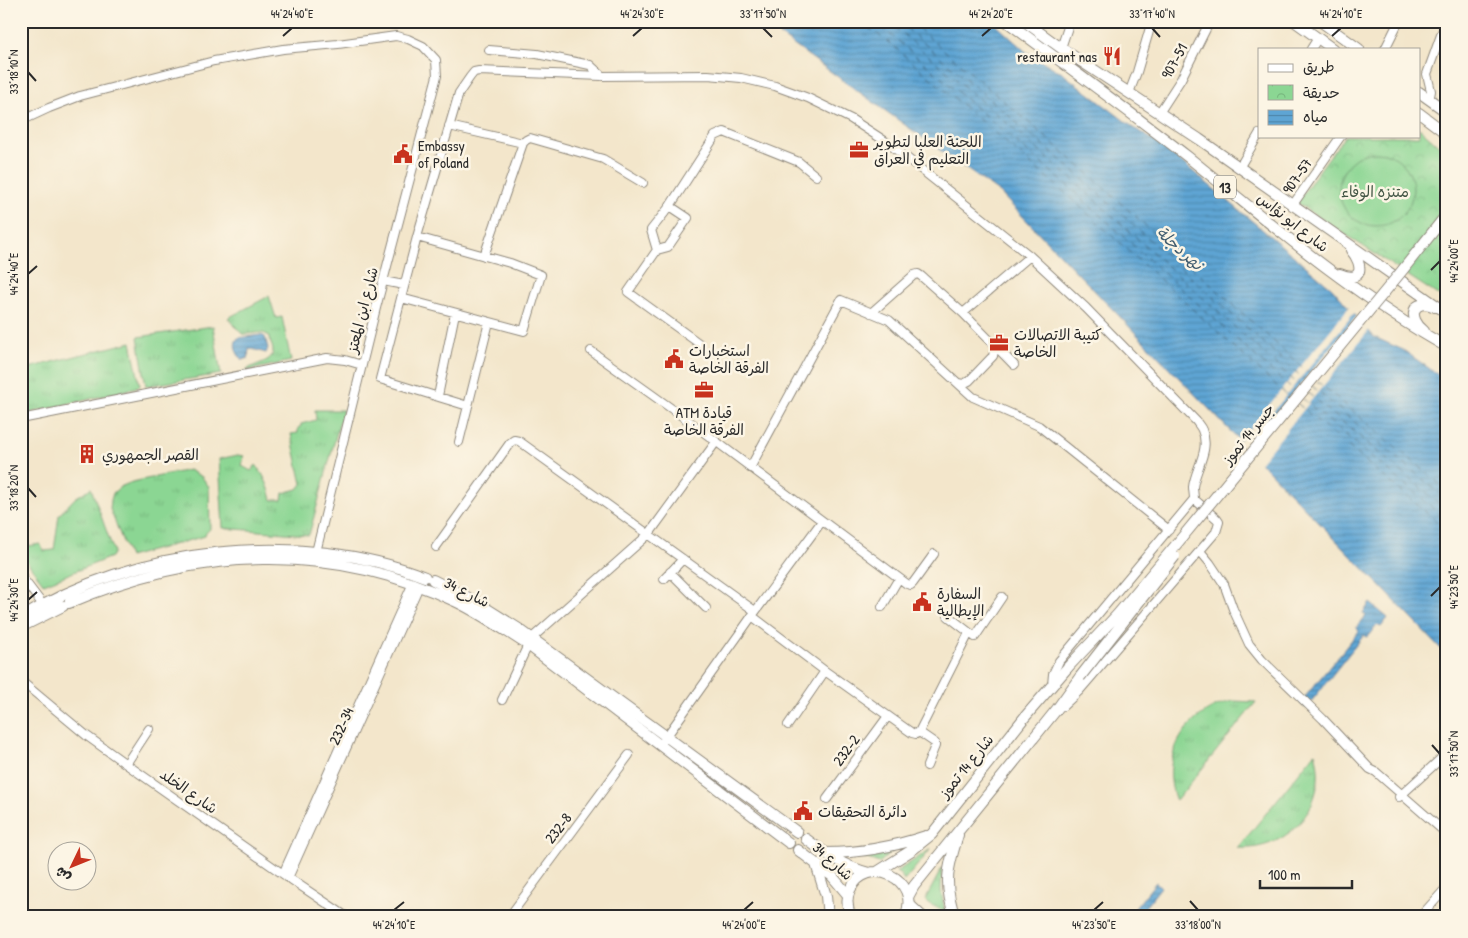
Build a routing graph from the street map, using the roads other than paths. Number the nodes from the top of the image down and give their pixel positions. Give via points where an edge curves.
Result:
1 (1006, 21) edge
2 (1024, 21) edge
3 (1070, 21) edge
4 (1152, 21) edge
5 (1210, 21) edge
6 (1294, 21) edge
7 (1320, 21) edge
8 (1399, 21) edge
9 (1446, 21) edge
10 (1318, 38) junction
11 (1061, 48) junction
12 (1312, 48) edge
13 (1332, 48) edge
14 (1358, 48) edge
15 (1386, 48) edge
16 (490, 50) dead end
17 (602, 76) junction
18 (1420, 91) edge
19 (1420, 92) edge
20 (1129, 93) junction
21 (1430, 96) junction
22 (1447, 107) edge
23 (1420, 109) edge
24 (1447, 112) edge
25 (1159, 113) junction
26 (1420, 114) edge
27 (21, 121) edge
28 (449, 126) junction
29 (1447, 127) edge
30 (1447, 134) edge
31 (1258, 136) edge
32 (1340, 138) edge
33 (523, 144) junction
34 (1239, 168) junction
35 (816, 176) dead end
36 (643, 183) dead end
37 (670, 206) junction
38 (1292, 206) junction
39 (1447, 214) edge
40 (1322, 226) junction
41 (1447, 226) edge
42 (417, 237) junction
43 (657, 250) junction
44 (1309, 255) junction
45 (484, 256) junction
46 (1030, 256) junction
47 (383, 281) junction
48 (404, 285) junction
49 (401, 298) junction
50 (871, 312) junction
51 (455, 313) junction
52 (963, 313) junction
53 (1447, 314) edge
54 (489, 322) junction
55 (700, 344) dead end
56 (995, 346) junction
57 (1447, 347) edge
58 (591, 351) dead end
59 (362, 365) junction
60 (1014, 365) dead end
61 (958, 383) junction
62 (438, 396) junction
63 (468, 406) junction
64 (21, 419) edge
65 (459, 442) dead end
66 (716, 442) junction
67 (750, 468) junction
68 (1194, 499) junction
69 (822, 521) junction
70 (1169, 530) junction
71 (649, 534) junction
72 (436, 546) dead end
73 (316, 552) junction
74 (1200, 552) junction
75 (934, 554) dead end
76 (683, 559) junction
77 (670, 572) junction
78 (21, 576) edge
79 (900, 578) junction
80 (664, 579) dead end
81 (416, 584) junction
82 (1002, 597) dead end
83 (882, 607) dead end
84 (706, 608) dead end
85 (46, 609) junction
86 (753, 613) junction
87 (948, 616) dead end
88 (21, 618) edge
89 (21, 627) edge
90 (969, 633) junction
91 (530, 642) junction
92 (1068, 667) joint
93 (825, 671) junction
94 (21, 681) edge
95 (1052, 685) junction
96 (502, 700) dead end
97 (1056, 709) junction
98 (888, 716) junction
99 (788, 724) dead end
100 (149, 729) dead end
101 (918, 732) junction
102 (667, 736) junction
103 (660, 746) junction
104 (1447, 753) edge
105 (629, 755) dead end
106 (126, 764) junction
107 (927, 766) dead end
108 (1400, 797) junction
109 (827, 800) dead end
110 (960, 828) junction
111 (797, 832) dead end
112 (932, 834) junction
113 (1447, 834) edge
114 (806, 839) dead end
115 (1447, 840) edge
116 (789, 842) dead end
117 (798, 850) dead end
118 (825, 853) junction
119 (815, 863) junction
120 (873, 873) junction
121 (286, 876) junction
122 (1447, 887) edge
123 (848, 895) junction
124 (908, 900) junction
125 (847, 914) edge
126 (347, 917) edge
127 (509, 917) edge
128 (828, 917) edge
129 (905, 917) edge
130 (924, 917) edge
131 (955, 917) edge
132 (1420, 917) edge

1 - 44 main road, شارع ابو نؤاس / 13 via 1164,139
2 - 11 main road, شارع ابو نؤاس / 13
3 - 11 street
4 - 20 street
5 - 25 street, 907-51 via 1181,79
6 - 10 main road
7 - 14 main road
8 - 15 street
9 - 21 street via 1427,74
10 - 12 street
10 - 13 main road
11 - 20 main road, شارع ابو نؤاس / 13
16 - 17 street via 537,54 590,65
17 - 28 street via 474,72 459,92
17 - 46 street via 708,75 741,78 808,98 851,119 888,143
18 - 21 main road
19 - 24 main road
20 - 25 main road, شارع ابو نؤاس / 13
21 - 22 main road
23 - 29 main road
25 - 34 main road, شارع ابو نؤاس / 13
26 - 30 main road
27 - 47 street, شارع ابن المعتز via 80,96 214,61 396,36 408,39 423,46 436,60 437,76
28 - 33 street
28 - 42 street
31 - 34 street
32 - 38 street, 907-57
33 - 36 street via 530,138 603,159
33 - 45 street
34 - 38 main road, شارع ابو نؤاس / 13
35 - 37 street via 799,162 724,132 715,136
37 - 43 street via 651,230
37 - 43 street via 688,218 668,247
38 - 40 main road, شارع ابو نؤاس / 13
39 - 92 main road, جسر 14 تموز, bridge via 1175,546
40 - 44 main road via 1349,248 1360,269 1356,276 1344,276
40 - 53 main road, شارع ابو نؤاس / 13
41 - 97 main road, جسر 14 تموز, bridge via 1186,543
42 - 45 street
42 - 48 street
43 - 55 street via 628,292
44 - 57 main road, شارع ابو نؤاس / 13 via 1414,329
45 - 54 street via 541,275 524,331
46 - 52 street
46 - 68 street via 1086,308 1196,421 1205,440 1203,458 1195,478
47 - 48 street
47 - 59 street, شارع ابن المعتز
48 - 49 street
49 - 51 street
49 - 62 street via 380,379
50 - 52 street via 918,274
50 - 61 street via 889,320
50 - 67 street via 841,300
51 - 54 street
51 - 62 street
52 - 56 street
53 - 57 main road via 1425,305 1418,306 1413,314 1419,327
54 - 63 street
56 - 60 street
56 - 61 street via 993,356 969,381
58 - 66 street
59 - 64 street via 327,358
59 - 73 street, شارع ابن المعتز
61 - 70 street via 973,397 1038,426
62 - 63 street
63 - 65 street
66 - 67 street
66 - 71 street
67 - 69 street
68 - 70 street
68 - 74 street via 1219,522 1216,532
69 - 79 street
69 - 86 street
70 - 95 street via 1059,661 1052,674
71 - 72 street via 514,440
71 - 76 street
71 - 91 street
73 - 85 main road, شارع 34 via 249,550 182,558 112,576 76,590
73 - 91 main road, شارع 34 via 376,562 429,579 489,610
74 - 97 street via 1080,690
74 - 108 street via 1224,584 1250,644 1262,660 1323,719 1372,774
75 - 79 street via 911,584
76 - 77 street
76 - 86 street
77 - 80 street
77 - 84 street
78 - 85 street
79 - 83 street
81 - 85 main road, شارع 34 via 328,562 236,560 152,574
81 - 91 main road, شارع 34
81 - 121 street, 232-34
82 - 90 street via 977,636
85 - 88 main road, شارع 34
85 - 89 main road, شارع 34
86 - 93 street
86 - 102 street
87 - 90 street
90 - 101 street
91 - 96 street
91 - 102 main road, شارع 34
91 - 103 main road, شارع 34
92 - 95 main road, شارع 14 تموز
93 - 98 street
93 - 99 street
94 - 106 street, شارع الخلد
95 - 112 main road, شارع 14 تموز
97 - 110 main road
98 - 101 street via 912,734
98 - 109 street, 232-2
100 - 106 street
101 - 107 street via 932,740 935,746
102 - 103 street
102 - 111 main road, شارع 34
103 - 116 main road, شارع 34
104 - 108 street
105 - 127 street, 232-8
106 - 121 street, شارع الخلد
108 - 113 street
108 - 115 street
110 - 124 main road via 914,886
110 - 131 main road via 947,874 947,888
112 - 118 main road via 897,845
112 - 120 main road, شارع 14 تموز
114 - 118 main road, شارع 34
117 - 119 main road, شارع 34
118 - 120 main road, شارع 34 via 844,865
119 - 123 main road, شارع 34 via 832,876
119 - 128 main road via 826,896
120 - 123 main road, شارع 14 تموز via 859,878
120 - 124 main road, شارع 34 via 889,874 900,881
121 - 126 street, شارع الخلد
122 - 132 street
123 - 125 main road
124 - 129 main road
124 - 130 street

